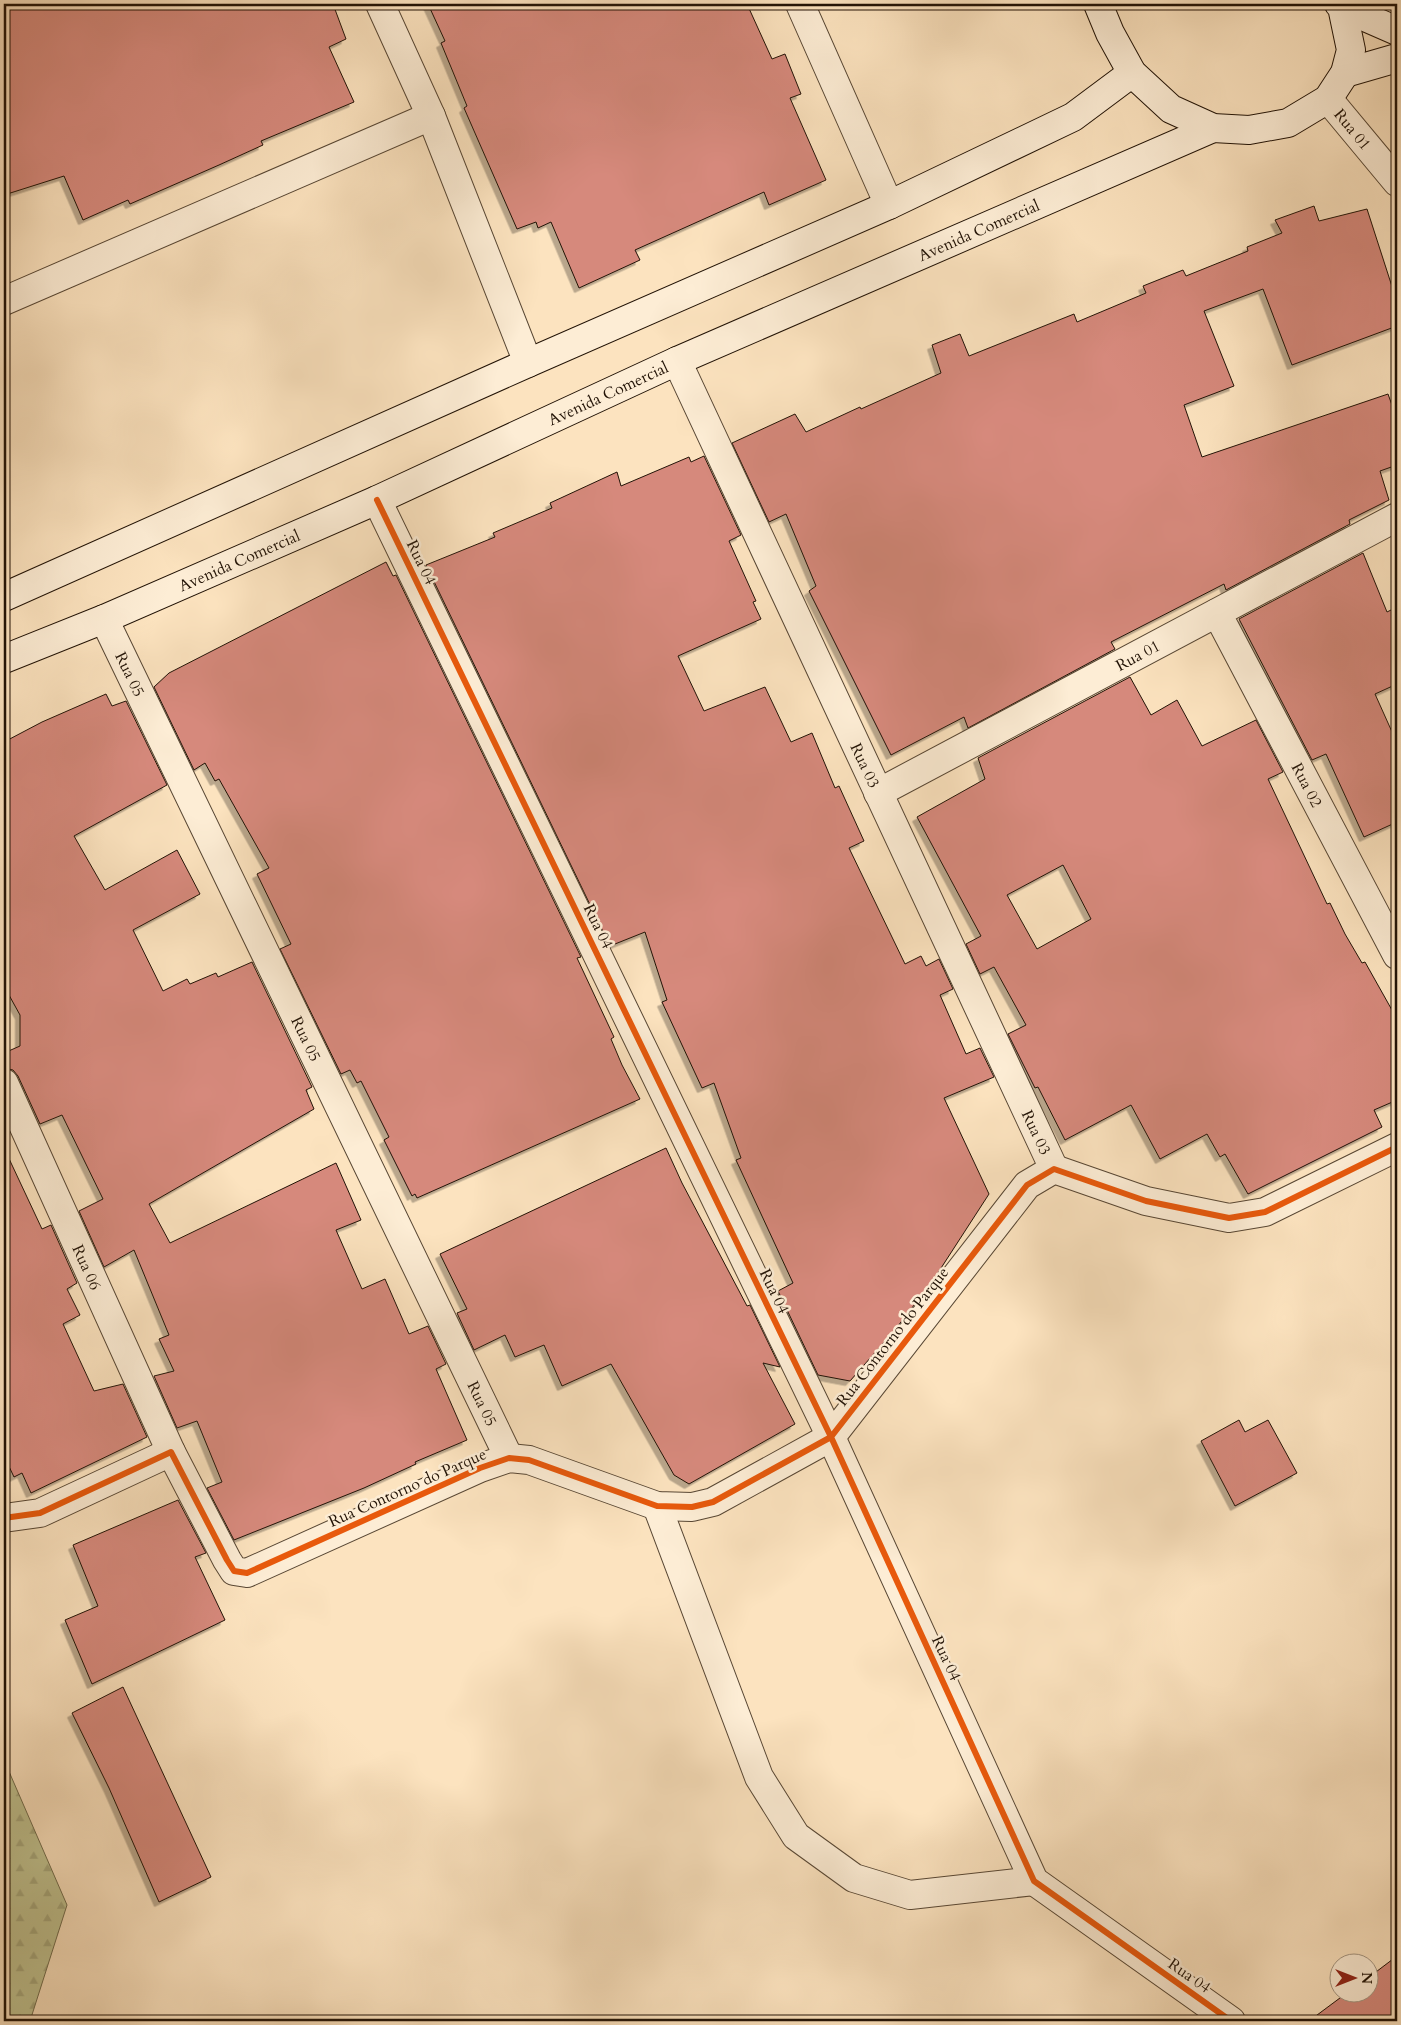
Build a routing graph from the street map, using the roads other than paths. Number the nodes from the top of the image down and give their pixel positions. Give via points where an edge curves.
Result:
1 (380, 4) edge
2 (800, 4) edge
3 (1098, 4) edge
4 (1341, 5) edge
5 (1397, 31) edge
6 (1397, 58) edge
7 (1132, 73) junction
8 (1345, 73) junction
9 (1328, 99) junction
10 (431, 116) junction
11 (1213, 128) junction
12 (1397, 182) edge
13 (889, 206) junction
14 (4, 301) edge
15 (677, 361) junction
16 (528, 363) junction
17 (377, 500) junction
18 (1397, 517) edge
19 (4, 597) edge
20 (1217, 613) junction
21 (104, 619) junction
22 (4, 659) edge
23 (878, 794) junction
24 (1397, 955) edge
25 (4, 1083) edge
26 (1397, 1147) edge
27 (1054, 1169) junction
28 (831, 1437) junction
29 (171, 1452) junction
30 (509, 1458) junction
31 (656, 1506) junction
32 (4, 1517) edge
33 (1034, 1881) junction
34 (1231, 2021) edge

1 - 10 street
2 - 13 street
3 - 7 street
4 - 5 street
4 - 8 street via 1351,50
6 - 8 street
7 - 11 street via 1171,109
7 - 13 street via 1073,117
8 - 9 street
9 - 11 street via 1288,123 1249,130
9 - 12 street, Rua 01
10 - 14 street
10 - 16 street
11 - 15 street, Avenida Comercial
13 - 16 street
15 - 17 street, Avenida Comercial
15 - 23 street, Rua 03
16 - 19 street
17 - 21 street, Avenida Comercial
17 - 28 street, Rua 04
18 - 20 street, Rua 01
20 - 23 street, Rua 01
20 - 24 street, Rua 02
21 - 22 street, Avenida Comercial
21 - 30 street, Rua 05
23 - 27 street, Rua 03
25 - 29 street, Rua 06
26 - 27 street via 1265,1212 1229,1218 1146,1201
27 - 28 street, Rua Contorno do Parque via 1027,1186
28 - 31 street, Rua Contorno do Parque via 713,1502 692,1507
28 - 33 street, Rua 04
29 - 30 street, Rua Contorno do Parque via 227,1560 234,1571 248,1573 480,1468
29 - 32 street via 40,1513
30 - 31 street, Rua Contorno do Parque via 529,1460
31 - 33 street via 760,1777 796,1836 854,1878 910,1895
33 - 34 street, Rua 04

